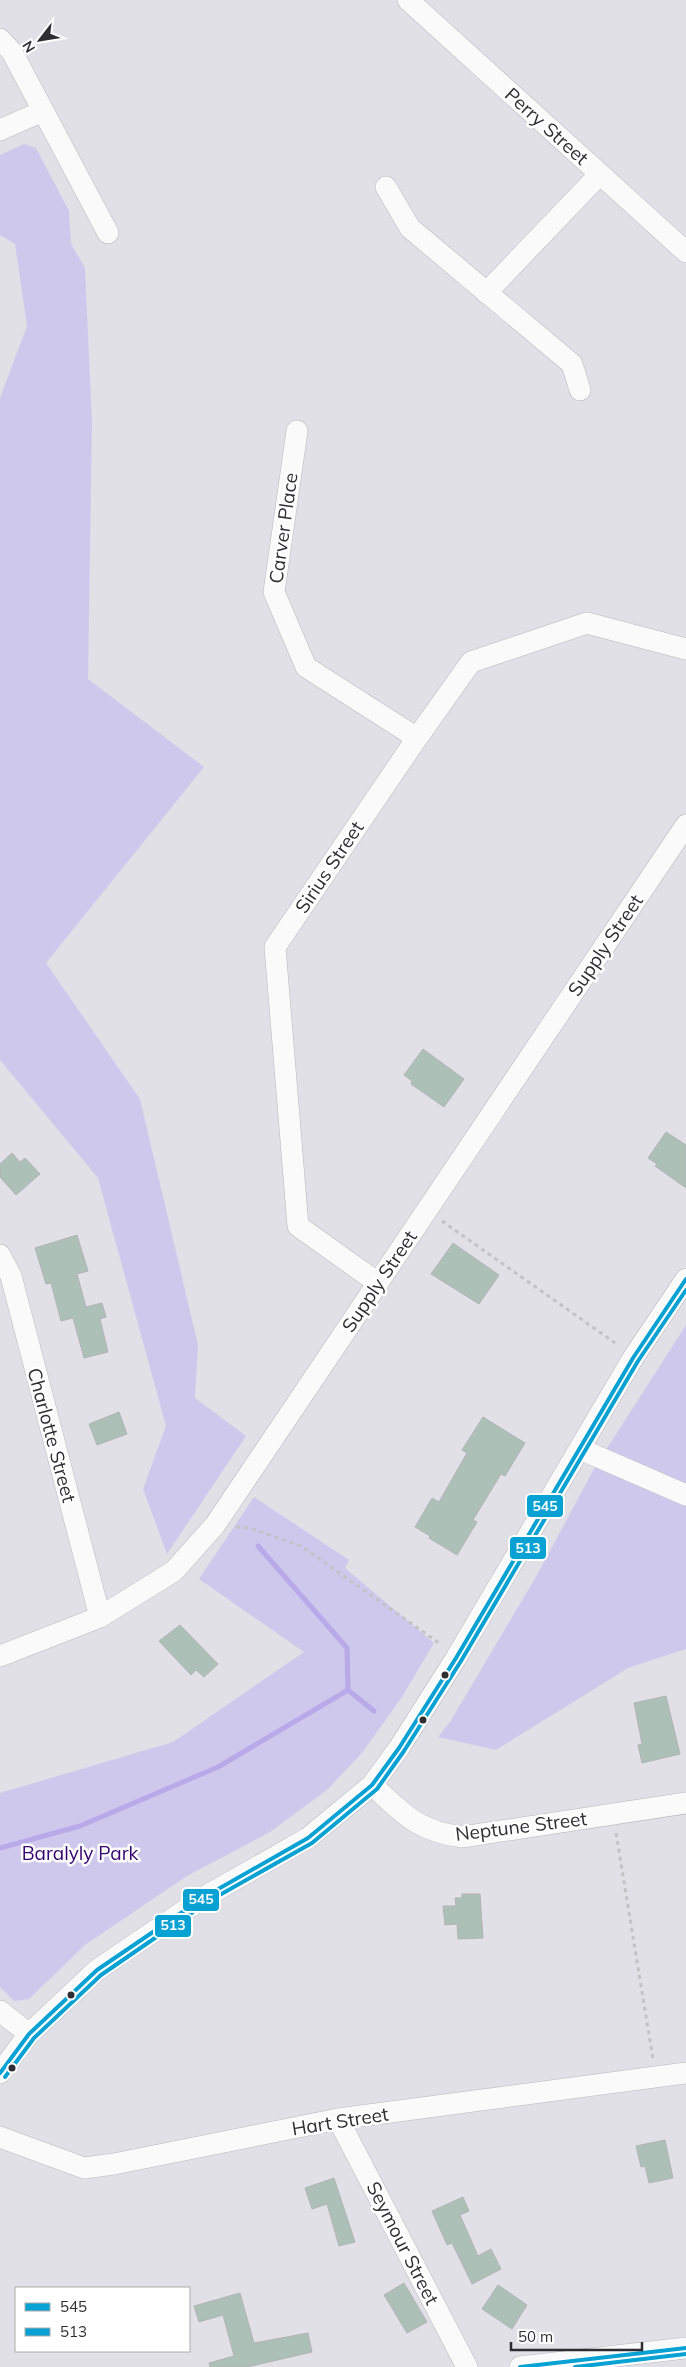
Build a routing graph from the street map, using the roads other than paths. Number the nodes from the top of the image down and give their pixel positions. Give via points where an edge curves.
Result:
1 (408, 0) edge
2 (0, 39) edge
3 (43, 111) junction
4 (0, 130) edge
5 (600, 174) junction
6 (386, 187) dead end
7 (108, 233) dead end
8 (686, 252) edge
9 (486, 293) junction
10 (580, 390) dead end
11 (296, 431) dead end
12 (686, 649) edge
13 (417, 738) junction
14 (686, 825) edge
15 (0, 1255) edge
16 (686, 1279) edge
17 (378, 1283) junction
18 (580, 1449) junction
19 (686, 1495) edge
20 (100, 1617) junction
21 (0, 1656) edge
22 (372, 1785) junction
23 (686, 1803) edge
24 (0, 2011) edge
25 (28, 2034) junction
26 (686, 2073) edge
27 (0, 2074) edge
28 (338, 2119) junction
29 (0, 2137) edge
30 (686, 2348) edge
31 (467, 2367) edge
32 (520, 2367) edge

1 - 5 street, Perry Street
2 - 3 street via 12,52
3 - 4 street
3 - 7 street
5 - 8 street, Perry Street
5 - 9 street
6 - 9 street via 410,228
9 - 10 street via 572,364
11 - 13 street, Carver Place via 274,592 306,667
12 - 13 street, Sirius Street via 587,624 471,662
13 - 17 street, Sirius Street via 275,947 298,1226
14 - 17 street, Supply Street
15 - 20 street, Charlotte Street via 11,1276
16 - 18 street via 633,1358
17 - 20 street, Supply Street via 215,1525 174,1571
18 - 19 street
18 - 22 street via 456,1658
20 - 21 street, Supply Street
22 - 23 street, Neptune Street via 415,1823 436,1834 462,1837
22 - 25 street via 308,1838 206,1896 97,1970
24 - 25 street
25 - 27 street
26 - 28 street, Hart Street
28 - 29 street, Hart Street via 84,2168
28 - 31 street, Seymour Street
30 - 32 street

